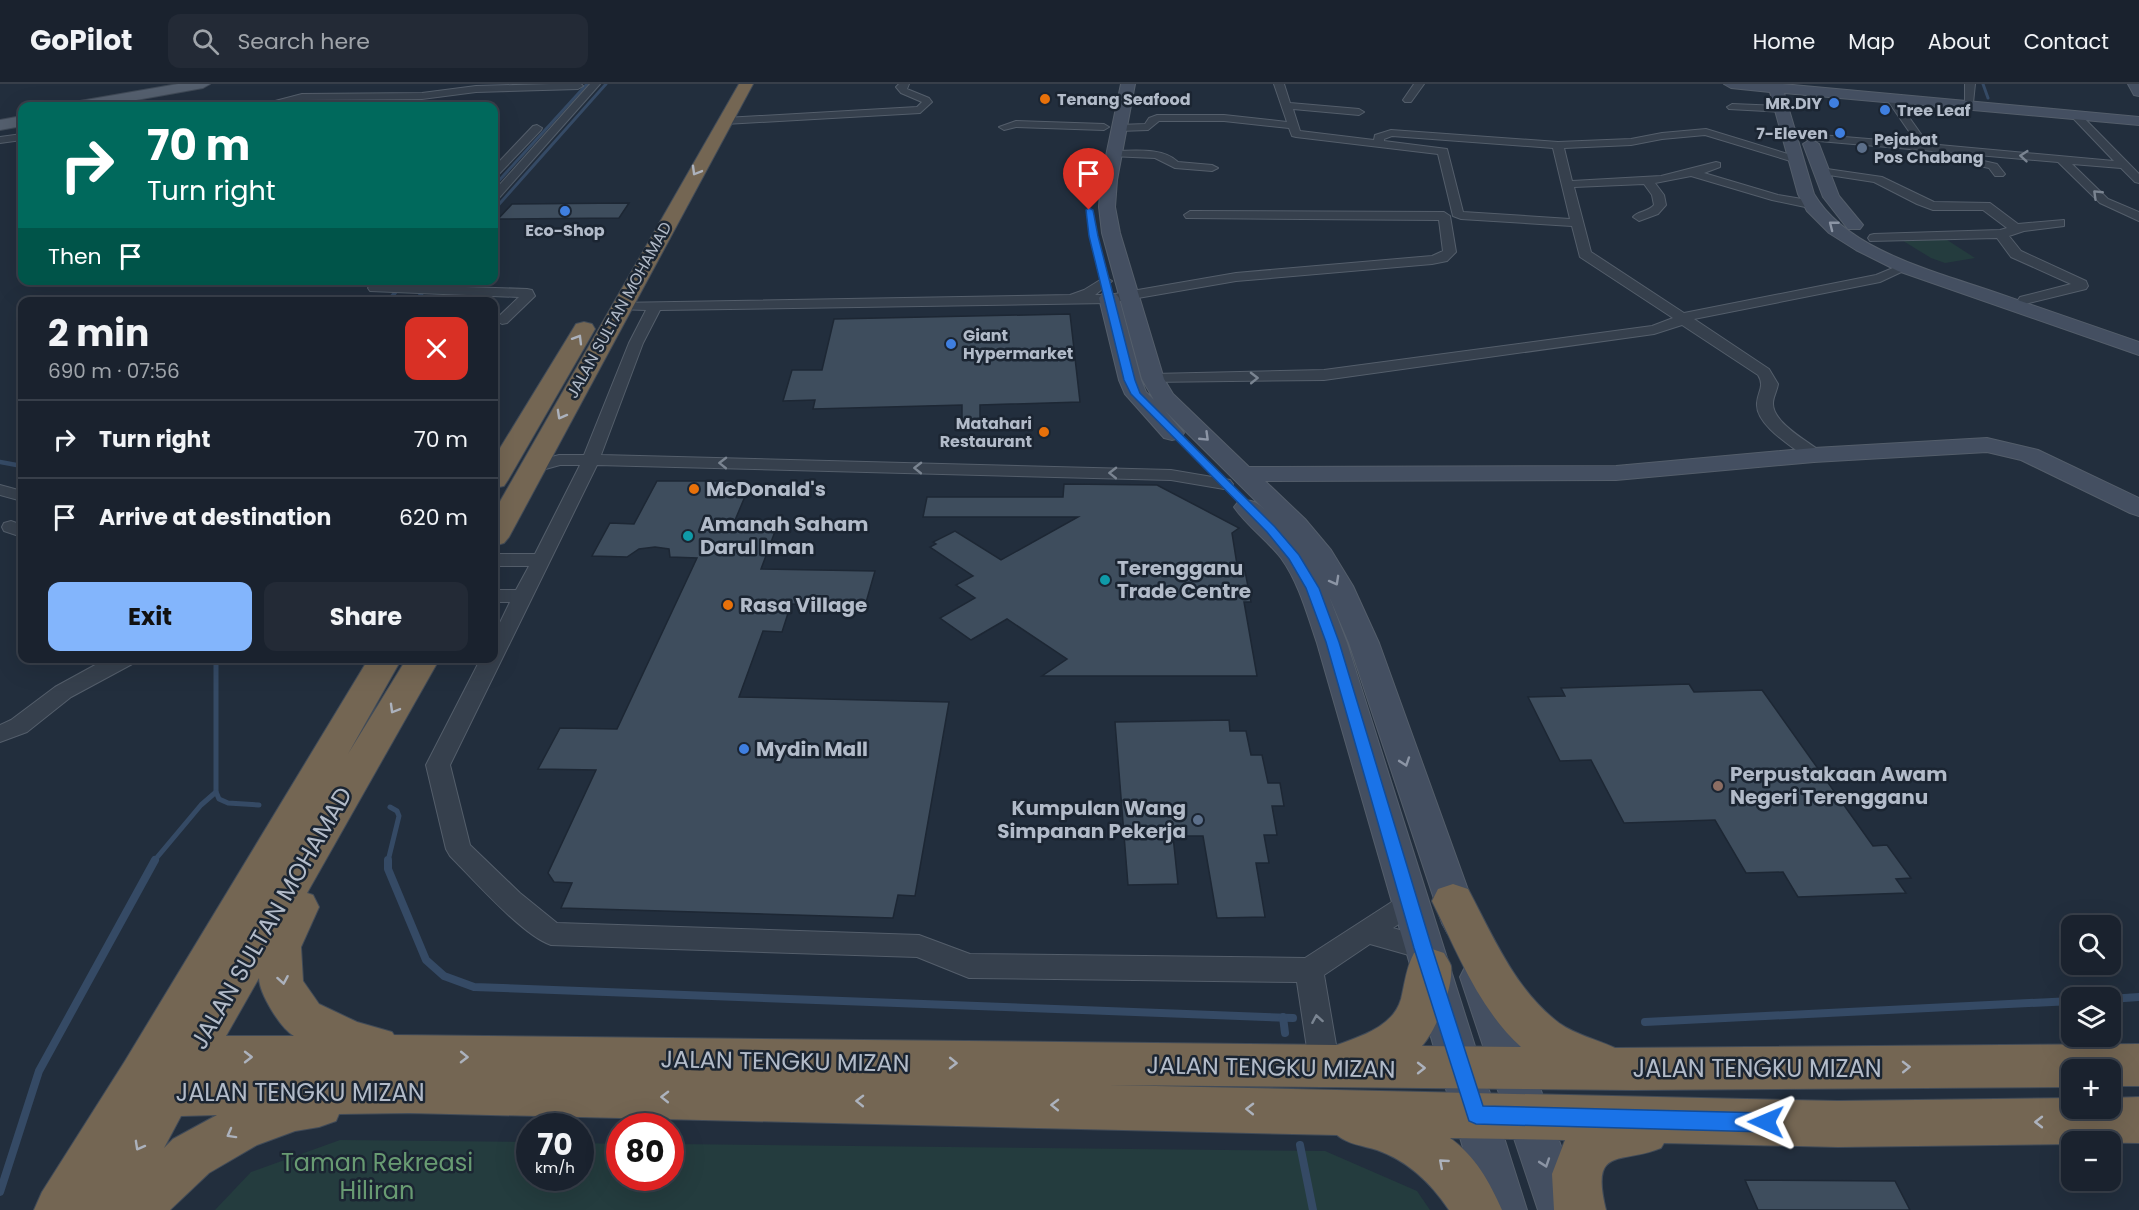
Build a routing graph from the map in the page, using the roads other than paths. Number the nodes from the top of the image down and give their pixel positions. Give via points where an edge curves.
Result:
1 (596, 84) edge
2 (904, 84) edge
3 (1112, 84) edge
4 (1128, 84) edge
5 (1279, 84) edge
6 (1730, 84) edge
7 (1812, 84) edge
8 (1970, 84) edge
9 (2135, 84) edge
10 (208, 85) edge
11 (737, 85) edge
12 (1422, 87) edge
13 (576, 88) edge
14 (1832, 88) junction
15 (1786, 92) edge
16 (2139, 92) edge
17 (1891, 98) junction
18 (1408, 100) dead end
19 (104, 102) edge
20 (125, 102) edge
21 (279, 102) edge
22 (1975, 103) junction
23 (1116, 104) junction
24 (1287, 106) junction
25 (1732, 107) dead end
26 (2012, 107) junction
27 (1359, 112) dead end
28 (2139, 112) edge
29 (2075, 115) junction
30 (2120, 116) junction
31 (18, 117) edge
32 (547, 118) dead end
33 (1224, 118) junction
34 (2139, 119) edge
35 (0, 120) edge
36 (18, 122) edge
37 (725, 122) junction
38 (0, 125) edge
39 (1294, 126) junction
40 (1004, 127) dead end
41 (1112, 128) junction
42 (1209, 132) dead end
43 (18, 137) edge
44 (0, 140) edge
45 (1379, 142) junction
46 (1558, 145) junction
47 (1816, 147) junction
48 (1925, 148) junction
49 (1114, 154) junction
50 (1947, 154) junction
51 (1895, 156) dead end
52 (1797, 160) junction
53 (2062, 160) junction
54 (1716, 165) dead end
55 (2124, 165) junction
56 (1212, 168) dead end
57 (1820, 171) junction
58 (1693, 173) junction
59 (1999, 174) dead end
60 (500, 176) edge
61 (2139, 180) edge
62 (1648, 183) junction
63 (1569, 184) junction
64 (1092, 189) dead end
65 (1810, 204) junction
66 (1190, 215) dead end
67 (1639, 217) dead end
68 (2139, 217) edge
69 (1575, 223) junction
70 (2060, 223) dead end
71 (2016, 229) junction
72 (2001, 234) junction
73 (1874, 238) junction
74 (625, 260) dead end
75 (1905, 267) junction
76 (400, 289) edge
77 (1166, 291) junction
78 (1117, 294) junction
79 (1069, 300) junction
80 (2025, 300) junction
81 (621, 306) junction
82 (655, 306) junction
83 (595, 310) dead end
84 (1684, 317) junction
85 (501, 320) dead end
86 (2139, 339) edge
87 (2139, 349) edge
88 (1153, 379) junction
89 (1814, 455) junction
90 (591, 460) junction
91 (531, 468) junction
92 (498, 473) edge
93 (1234, 479) junction
94 (0, 490) edge
95 (18, 495) edge
96 (2139, 508) edge
97 (498, 530) edge
98 (498, 560) edge
99 (541, 560) junction
100 (498, 596) edge
101 (523, 596) junction
102 (498, 647) edge
103 (119, 663) edge
104 (384, 663) edge
105 (420, 663) edge
106 (490, 663) edge
107 (0, 734) edge
108 (349, 753) junction
109 (1453, 901) junction
110 (1410, 903) junction
111 (1366, 932) junction
112 (1426, 957) junction
113 (1308, 970) junction
114 (2139, 1065) edge
115 (1462, 1068) junction
116 (1512, 1069) junction
117 (1633, 1070) junction
118 (417, 1074) junction
119 (166, 1076) junction
120 (1316, 1089) junction
121 (1476, 1115) junction
122 (1529, 1116) junction
123 (1838, 1124) junction
124 (2130, 1128) edge
125 (36, 1210) edge
126 (60, 1210) edge
127 (104, 1210) edge
128 (133, 1210) edge
129 (1476, 1210) edge
130 (1504, 1210) edge
131 (1561, 1210) edge
132 (1580, 1210) edge

1 - 60 street
2 - 37 street via 904,91 926,100 920,110
3 - 23 main road
4 - 23 main road
5 - 24 street
6 - 15 main road via 1761,92
7 - 14 main road
8 - 22 street
9 - 16 main road
10 - 19 main road
10 - 20 main road
11 - 37 highway, JALAN SULTAN MOHAMAD
11 - 74 highway, JALAN SULTAN MOHAMAD
12 - 18 street
13 - 21 street via 302,97
14 - 15 main road
14 - 22 main road
15 - 17 main road
15 - 25 street
15 - 47 main road
15 - 52 main road
17 - 22 main road
17 - 48 street
22 - 26 main road
23 - 41 main road
24 - 27 street
24 - 39 street
26 - 29 main road
26 - 30 main road
28 - 30 main road
29 - 34 main road
29 - 55 street
30 - 34 main road
31 - 35 main road
32 - 60 street
33 - 39 street
33 - 41 street via 1157,118 1148,127
33 - 42 street
36 - 38 main road
37 -> 81 highway, JALAN SULTAN MOHAMAD
39 - 45 street via 1296,134
40 - 41 street via 1016,124
41 - 49 main road
41 - 64 main road
43 - 44 street
45 - 46 street via 1384,134 1402,133
45 - 69 street via 1443,151 1461,215
46 - 52 street via 1631,142 1706,132
46 - 63 street
47 - 48 street
47 - 57 main road
48 - 50 street
49 - 56 street via 1156,155 1175,165
49 - 78 main road via 1107,207
50 - 51 street
53 -> 50 street
50 - 59 street via 1993,166
52 - 65 main road
53 - 55 street
68 -> 53 street via 2104,201
54 - 58 street
55 - 61 street
57 - 71 street via 1885,182 1933,206 1986,206
57 - 73 main road via 1831,197 1844,214
58 - 62 street
58 - 65 street
62 - 63 street
62 - 67 street via 1657,191 1660,207 1653,214
63 - 69 street
75 -> 65 main road via 1846,235
66 - 77 street via 1444,216 1450,252 1432,260 1236,277
69 - 84 street via 1585,254
70 - 71 street
71 - 72 street
72 - 73 street
72 - 80 street via 2016,254 2081,284
73 - 80 main road via 1925,264
75 - 84 street via 1881,278
75 - 87 main road
76 - 85 street via 527,293
77 - 78 street
77 - 78 street via 1146,288
77 - 78 street via 1148,302
78 - 79 street via 1089,293
78 - 79 street via 1103,308
78 - 88 main road
78 - 93 main road via 1130,380 1136,394
79 - 82 street
80 - 86 main road
81 - 82 street
81 -> 91 highway, JALAN SULTAN MOHAMAD
82 - 90 street via 636,343
92 -> 83 highway, JALAN SULTAN MOHAMAD
88 -> 84 street via 1299,377 1654,330
84 - 89 street via 1764,372 1771,380 1765,405 1768,415
88 -> 93 main road via 1164,398
89 - 93 main road via 1616,473
89 - 96 main road via 1987,444 2029,455
90 - 91 street via 559,460
93 -> 90 street via 1172,474
90 - 99 street
91 - 97 highway, JALAN SULTAN MOHAMAD
93 -> 109 main road via 1296,525 1339,585 1364,643
93 - 110 main road via 1294,557 1312,588 1332,642
94 - 95 street
98 - 99 street
99 - 101 street
100 - 101 street
101 - 102 street
103 - 107 street via 63,692 19,726
104 - 108 highway, JALAN SULTAN MOHAMAD
105 -> 108 highway, JALAN SULTAN MOHAMAD
106 - 113 street via 438,765 459,849 551,934 918,946 969,966
108 -> 118 highway via 280,947 281,986 303,1018
108 - 119 highway, JALAN SULTAN MOHAMAD
108 - 125 highway, JALAN SULTAN MOHAMAD via 175,981
109 - 116 main road
109 - 117 highway via 1508,1005 1524,1023 1575,1057
110 - 111 street
110 - 112 main road
111 - 112 street
111 - 113 street
112 - 115 main road
112 - 120 highway via 1421,1011 1404,1035
120 -> 113 street
117 -> 114 highway, JALAN TENGKU MIZAN
115 - 116 highway, JALAN TENGKU MIZAN
120 -> 115 highway, JALAN TENGKU MIZAN
115 - 121 main road
116 - 117 highway, JALAN TENGKU MIZAN
116 - 122 main road
118 - 119 highway, JALAN TENGKU MIZAN
118 - 120 highway, JALAN TENGKU MIZAN
118 -> 128 highway via 243,1127 191,1156
119 - 126 highway, JALAN SULTAN MOHAMAD
119 -> 127 highway, JALAN SULTAN MOHAMAD
120 - 121 highway, JALAN TENGKU MIZAN
129 -> 120 highway via 1468,1190 1446,1164 1421,1146 1360,1123
121 - 122 highway, JALAN TENGKU MIZAN
121 - 130 main road
122 - 123 highway, JALAN TENGKU MIZAN
122 -> 131 main road
124 -> 123 highway, JALAN TENGKU MIZAN
123 - 132 highway via 1615,1134 1592,1145 1579,1163 1575,1190

